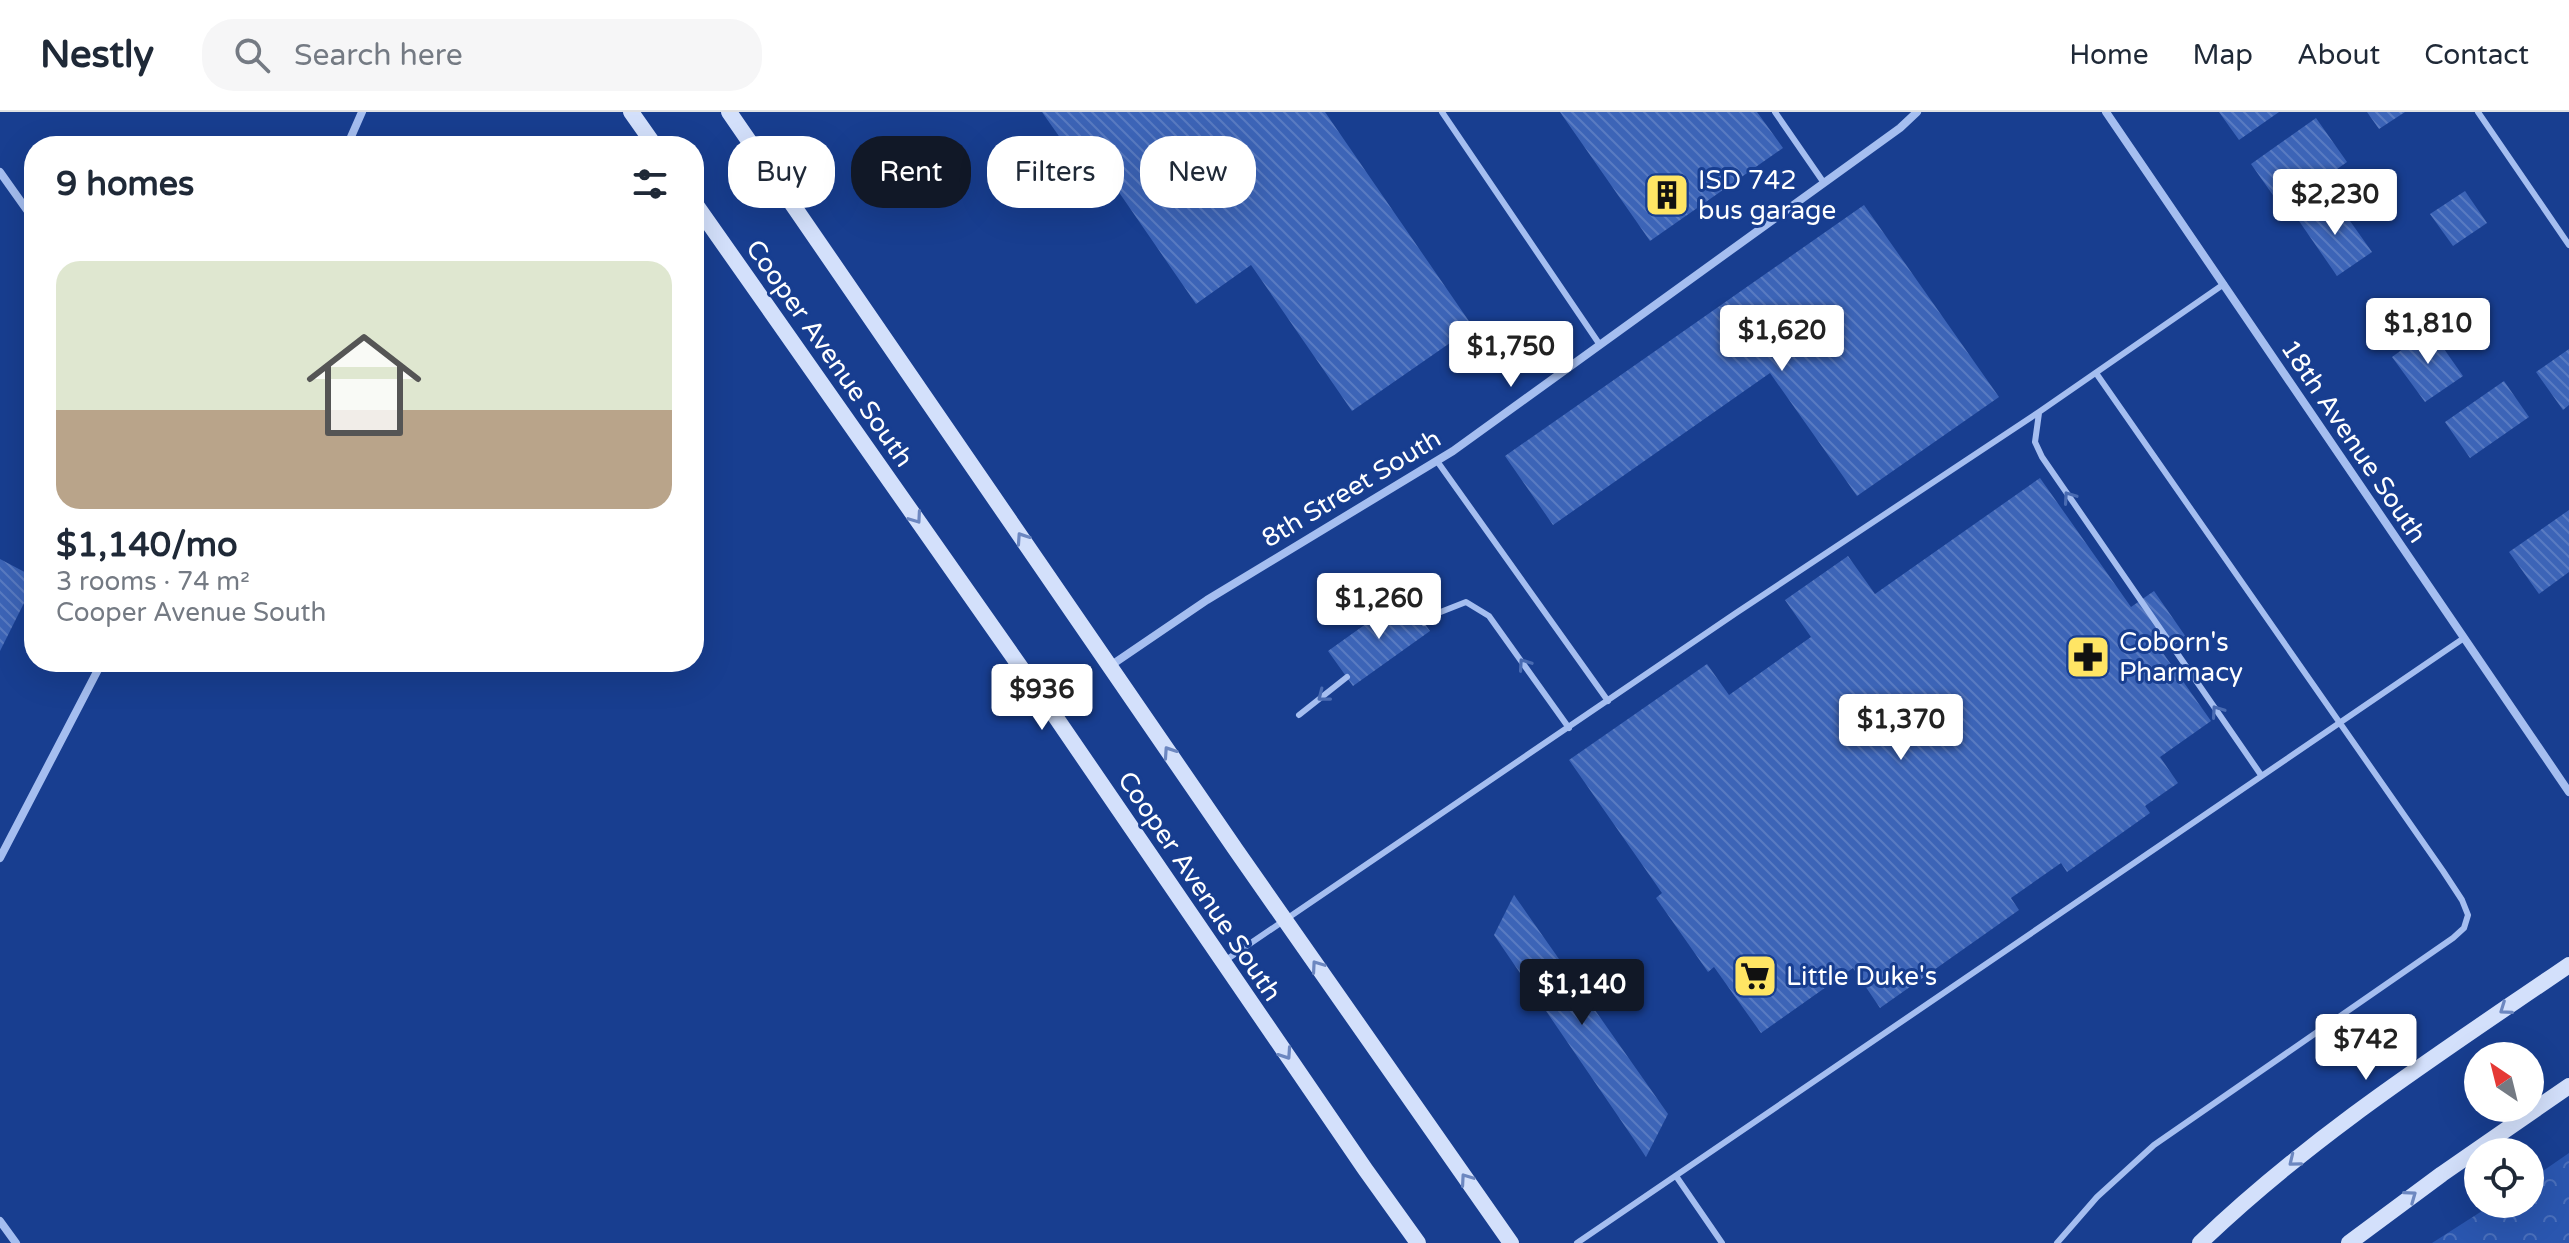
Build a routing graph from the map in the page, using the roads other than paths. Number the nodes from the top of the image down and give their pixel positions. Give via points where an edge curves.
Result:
1 (362, 112) edge
2 (631, 112) edge
3 (729, 112) edge
4 (1442, 112) edge
5 (1775, 112) edge
6 (1917, 112) edge
7 (2106, 112) edge
8 (2478, 112) edge
9 (351, 136) edge
10 (648, 136) edge
11 (0, 172) edge
12 (1824, 183) junction
13 (24, 206) edge
14 (704, 216) edge
15 (2569, 245) edge
16 (2224, 284) junction
17 (1600, 345) junction
18 (2096, 373) junction
19 (2039, 412) junction
20 (1437, 461) junction
21 (1424, 623) dead end
22 (2464, 638) junction
23 (1110, 666) junction
24 (97, 672) edge
25 (1347, 677) dead end
26 (1608, 701) junction
27 (1299, 715) dead end
28 (2338, 723) junction
29 (1569, 728) junction
30 (2261, 775) junction
31 (2569, 792) edge
32 (0, 858) edge
33 (1286, 921) junction
34 (1223, 962) junction
35 (2569, 965) edge
36 (2569, 1086) edge
37 (1676, 1176) junction
38 (0, 1221) edge
39 (16, 1243) edge
40 (1418, 1243) edge
41 (1511, 1243) edge
42 (1577, 1243) edge
43 (1722, 1243) edge
44 (2057, 1243) edge
45 (2200, 1243) edge
46 (2349, 1243) edge

1 - 9 street
2 - 10 main road
23 -> 3 main road
4 - 17 lane
5 - 12 lane
6 - 12 street, 8th Street South
7 - 16 street, 18th Avenue South
8 - 15 lane
11 - 13 street
12 - 17 street, 8th Street South
14 -> 34 main road, Cooper Avenue South
16 - 18 lane
16 - 22 street, 18th Avenue South
17 - 20 street, 8th Street South
18 - 19 lane
18 - 28 lane
19 - 26 lane
30 -> 19 lane via 2042,457 2035,442
20 - 23 street, 8th Street South via 1260,566
20 - 26 lane
29 -> 21 lane via 1480,608 1466,602
22 - 28 lane
22 - 31 street, 18th Avenue South
33 -> 23 main road
24 - 32 street
25 -> 27 lane
26 - 29 lane
28 - 30 lane
28 - 44 lane via 2462,900 2468,915 2464,928 2154,1145
29 - 33 lane
30 - 37 lane
33 - 34 lane
41 -> 33 main road
34 -> 40 main road, Cooper Avenue South
35 -> 45 main road via 2349,1118
46 -> 36 main road
37 - 42 lane
37 - 43 lane
38 - 39 street

